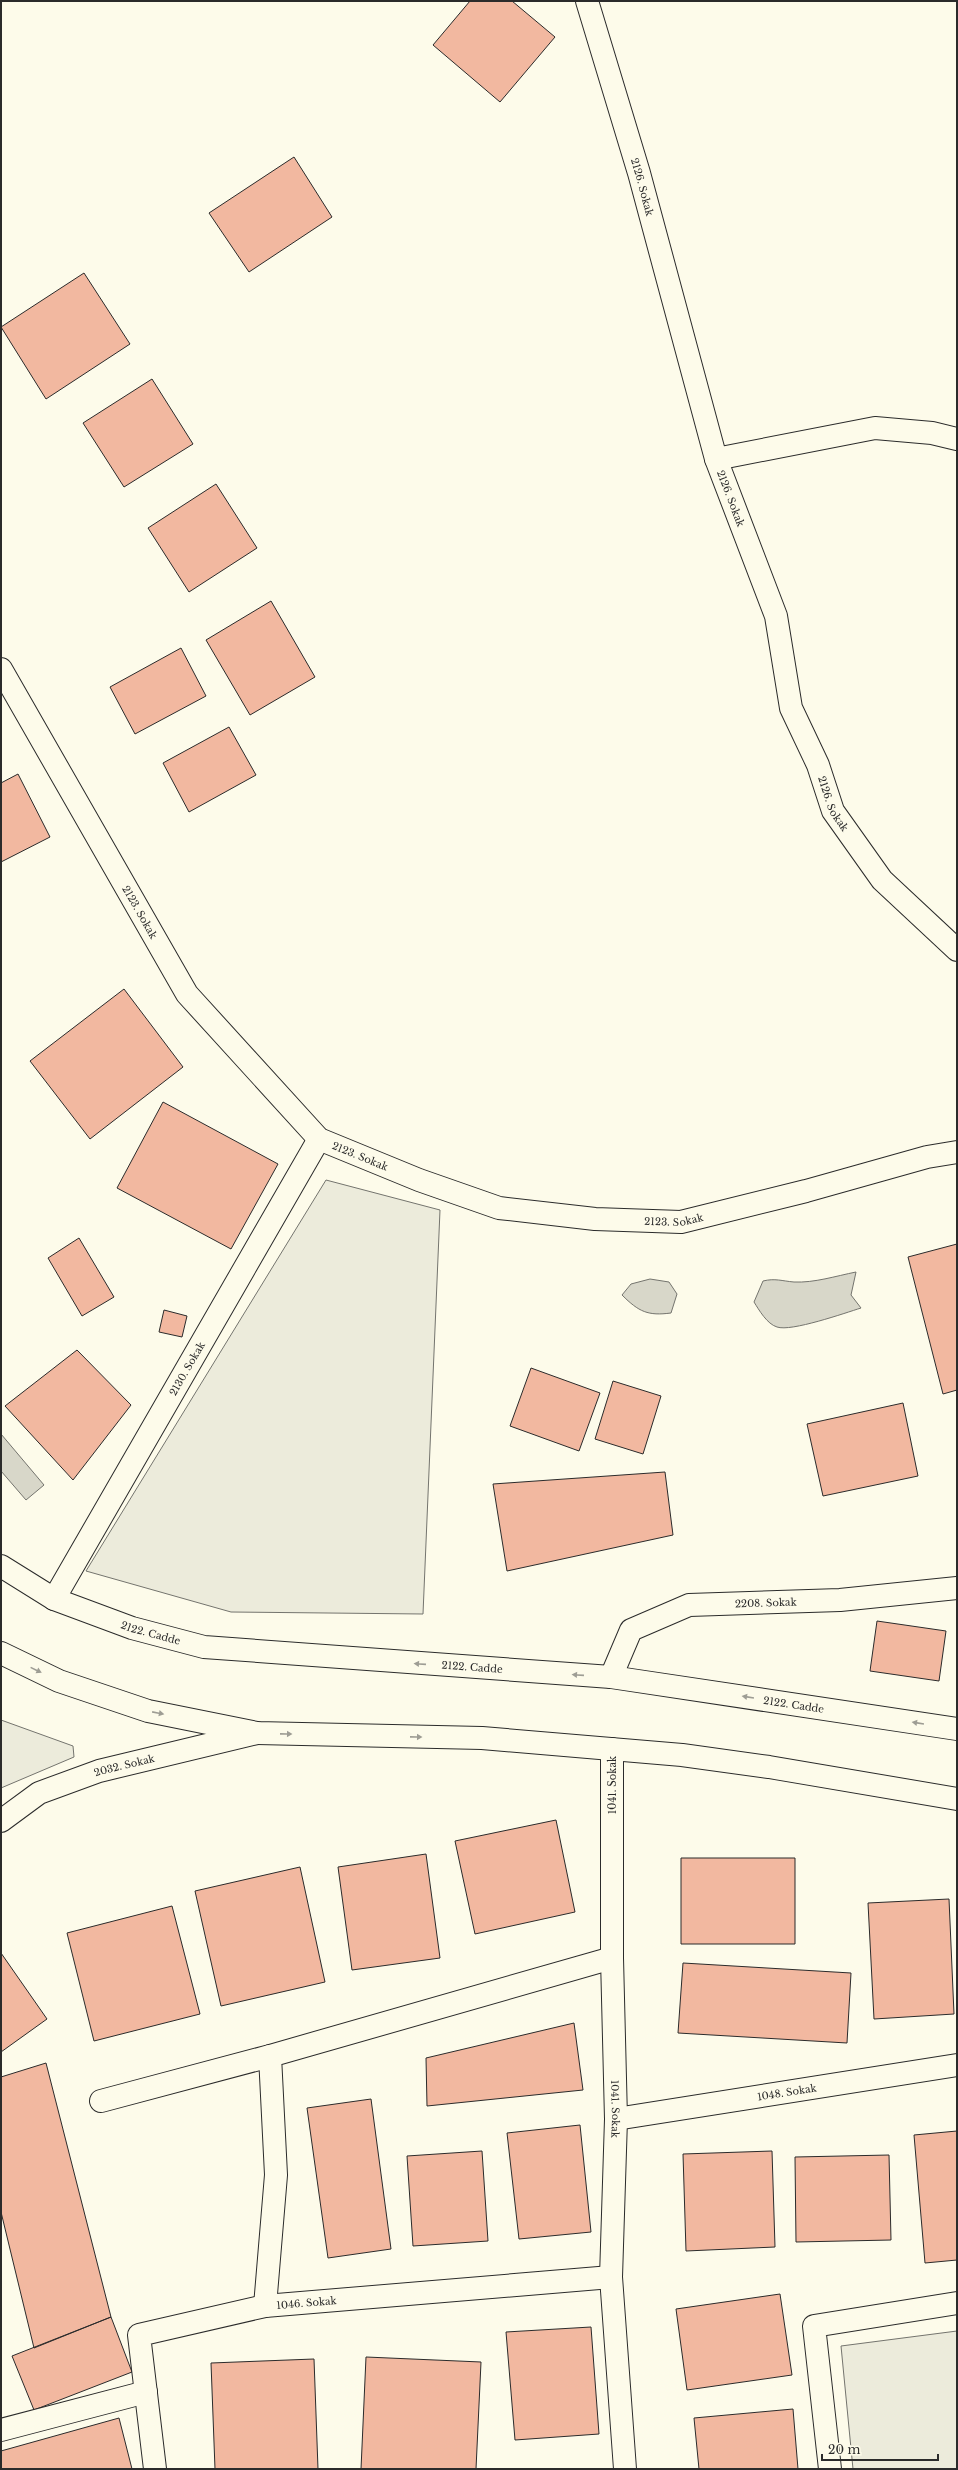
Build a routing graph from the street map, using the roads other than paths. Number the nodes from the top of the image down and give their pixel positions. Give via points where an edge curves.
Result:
1 (587, 1) edge
2 (957, 439) edge
3 (716, 459) junction
4 (1, 669) edge
5 (8, 694) edge
6 (957, 950) edge
7 (319, 1139) junction
8 (957, 1152) edge
9 (1, 1566) edge
10 (957, 1588) edge
11 (54, 1599) junction
12 (1, 1653) edge
13 (611, 1677) junction
14 (957, 1729) edge
15 (257, 1733) junction
16 (612, 1749) junction
17 (956, 1802) edge
18 (1, 1821) edge
19 (612, 1958) junction
20 (270, 2056) junction
21 (957, 2065) edge
22 (101, 2101) dead end
23 (616, 2119) junction
24 (611, 2277) junction
25 (957, 2302) edge
26 (265, 2306) junction
27 (146, 2392) junction
28 (1, 2430) edge
29 (155, 2469) edge
30 (625, 2469) edge
31 (830, 2469) edge

1 - 3 main road, 2126. Sokak via 639,173
2 - 3 main road via 932,433 874,428
3 - 6 main road, 2126. Sokak via 776,616 791,708 818,765 833,811 882,880
4 - 5 main road, 2123. Sokak
5 - 7 main road, 2123. Sokak via 187,994
7 - 8 main road, 2123. Sokak via 419,1180 499,1208 595,1219 681,1222 806,1191 926,1157
7 - 11 main road, 2130. Sokak
9 - 11 main road, 2122. Cadde
10 - 13 main road, 2208. Sokak via 840,1600 689,1605 631,1630
13 -> 11 main road, 2122. Cadde via 204,1647 132,1628
12 -> 15 main road via 59,1682 148,1711
14 -> 13 main road, 2122. Cadde
15 -> 16 main road via 482,1738
15 - 18 main road, 2032. Sokak via 99,1771 39,1793
16 - 17 main road via 682,1754 769,1767
16 - 19 main road, 1041. Sokak
19 - 20 main road
19 - 23 main road, 1041. Sokak
20 - 22 main road
20 - 26 main road via 276,2175
21 - 23 main road, 1048. Sokak
23 - 24 main road, 1041. Sokak
24 - 26 main road, 1046. Sokak
24 - 30 main road, 1041. Sokak
25 - 31 main road via 814,2326
26 - 27 main road, 1046. Sokak via 139,2335
27 - 28 main road
27 - 29 main road, 1046. Sokak

